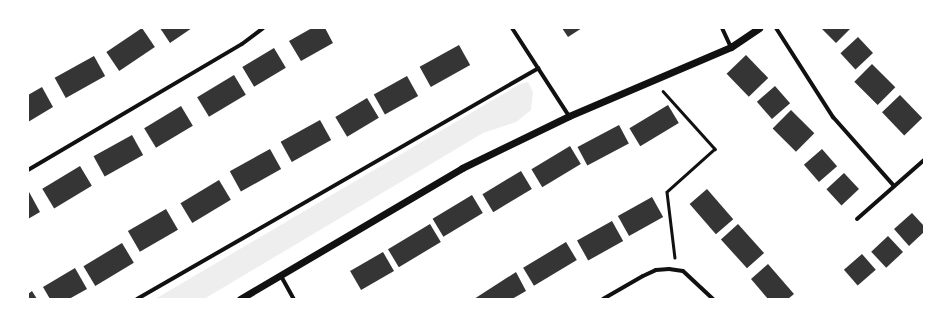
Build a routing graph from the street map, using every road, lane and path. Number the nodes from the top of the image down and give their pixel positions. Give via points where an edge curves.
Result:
1 (262, 28) edge
2 (512, 28) edge
3 (722, 28) edge
4 (759, 28) edge
5 (776, 28) edge
6 (731, 47) junction
7 (538, 68) junction
8 (654, 80) junction
9 (569, 116) junction
10 (924, 160) edge
11 (28, 170) edge
12 (894, 186) junction
13 (857, 220) dead end
14 (677, 270) junction
15 (281, 276) junction
16 (137, 299) edge
17 (240, 299) edge
18 (294, 299) edge
19 (604, 299) edge
20 (713, 299) edge

1 - 11 street via 242,44
2 - 7 street
3 - 6 street
4 - 6 street
5 - 12 street via 832,118
6 - 8 street
7 - 9 street
7 - 16 street
8 - 9 street
8 - 14 path via 715,149 667,192
9 - 15 street via 462,168
10 - 12 street
12 - 13 street
14 - 19 street via 656,270
14 - 20 street via 683,271 698,282
15 - 17 street
15 - 18 street

